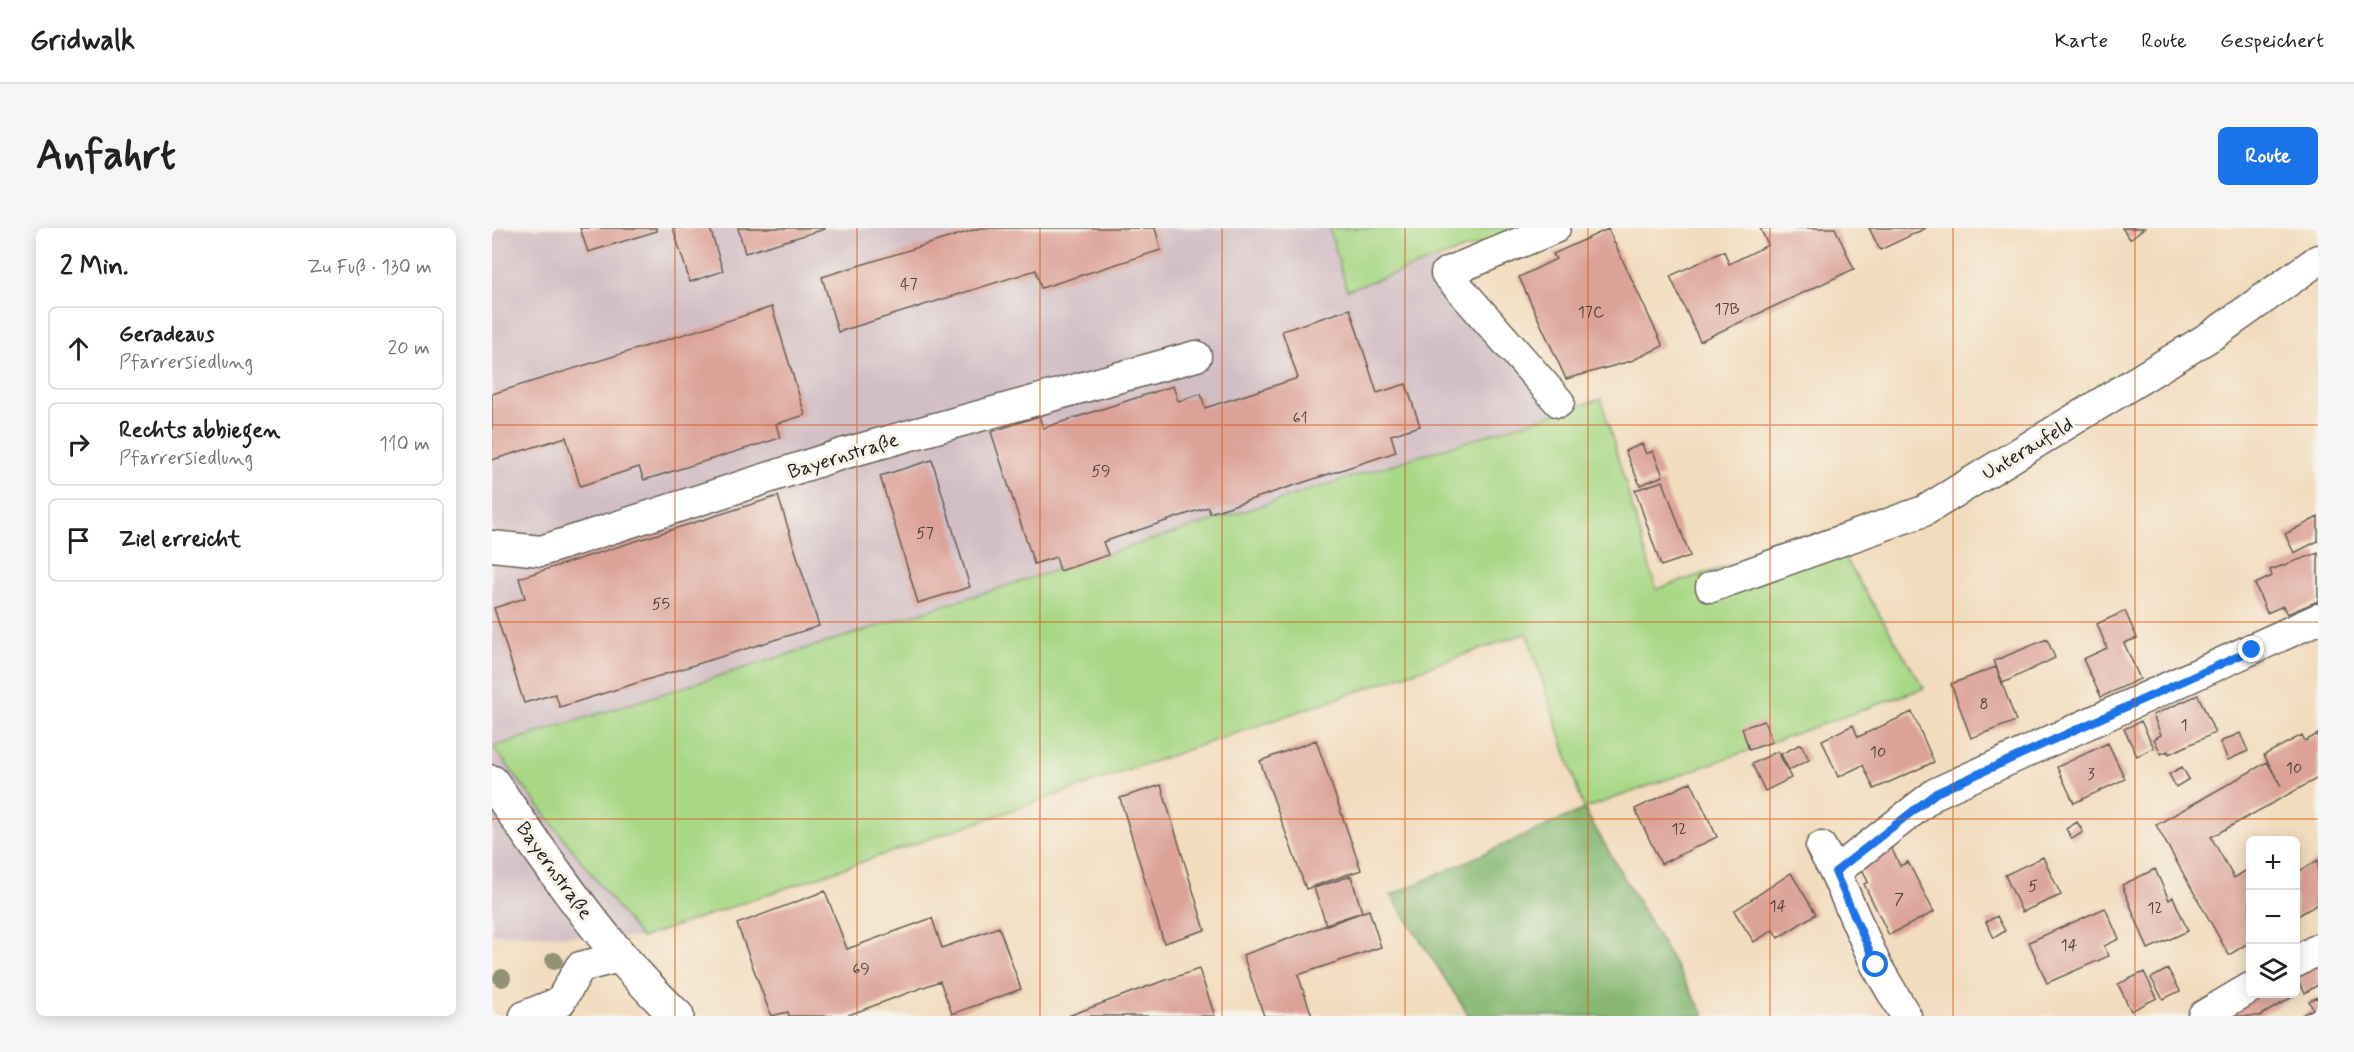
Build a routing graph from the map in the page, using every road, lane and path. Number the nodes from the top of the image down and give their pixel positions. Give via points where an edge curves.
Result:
1 (1555, 228) edge
2 (2318, 260) edge
3 (1196, 356) dead end
4 (1559, 402) dead end
5 (492, 546) edge
6 (1711, 587) dead end
7 (2318, 619) edge
8 (492, 782) edge
9 (2318, 949) edge
10 (620, 957) junction
11 (2300, 959) edge
12 (2246, 990) edge
13 (525, 1016) edge
14 (677, 1016) edge
15 (1906, 1016) edge
16 (2203, 1016) edge

1 - 4 street via 1446,273
2 - 6 street, Unteraufeld via 2214,334 1924,511
3 - 5 street, Bayernstraße via 843,454 541,551
7 - 15 street via 1936,793 1828,860 1876,965
8 - 10 street, Bayernstraße via 572,898
9 - 11 street
10 - 13 street via 580,967 560,1002
10 - 14 street, Bayernstraße
12 - 16 street

